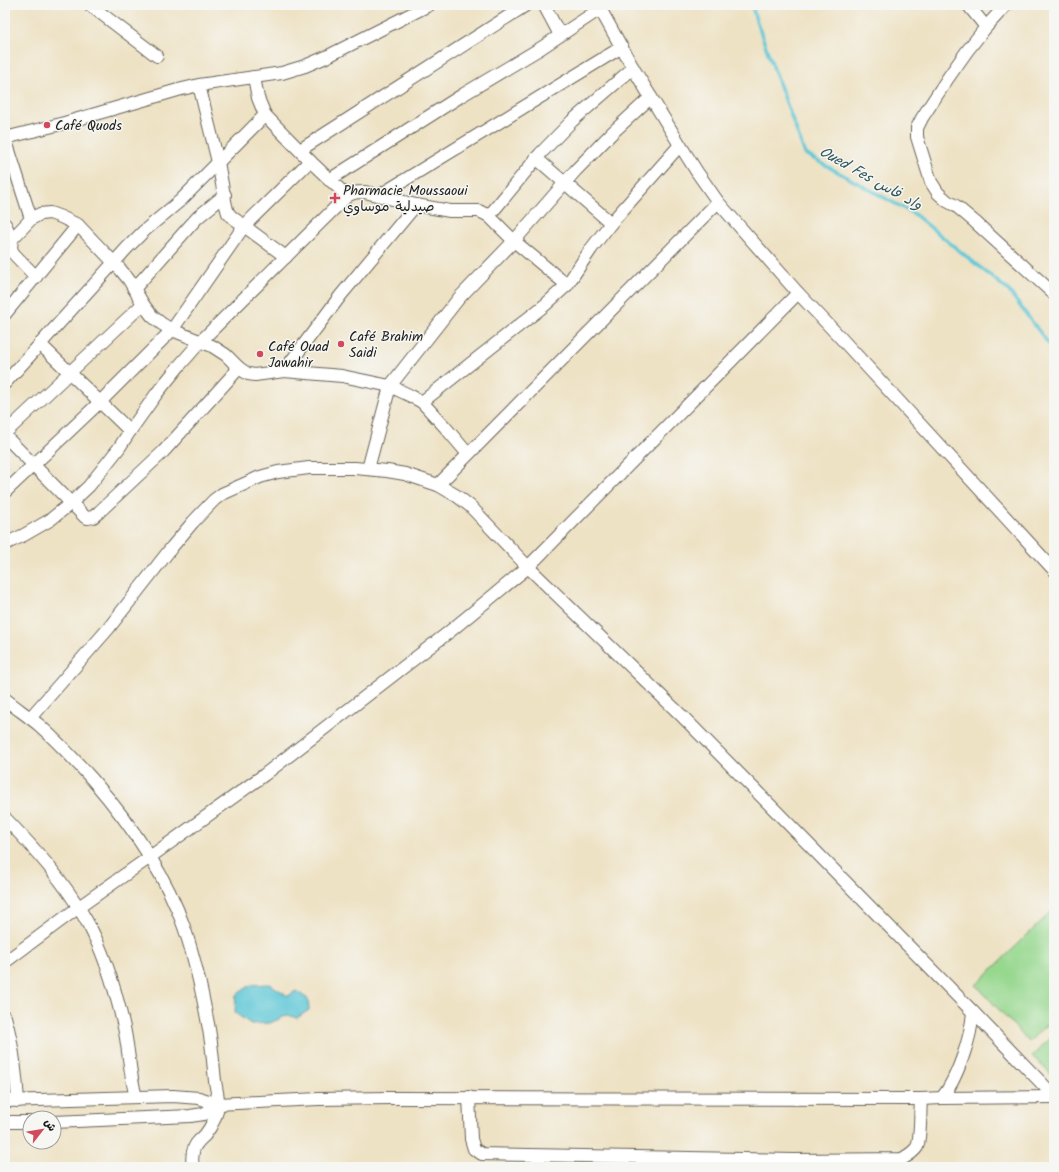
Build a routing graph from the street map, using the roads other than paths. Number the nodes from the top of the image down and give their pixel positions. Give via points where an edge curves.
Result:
1 (429, 5) edge
2 (526, 5) edge
3 (544, 5) edge
4 (968, 5) edge
5 (1006, 5) edge
6 (99, 7) edge
7 (599, 7) edge
8 (986, 27) junction
9 (560, 35) junction
10 (622, 47) junction
11 (157, 56) dead end
12 (633, 68) junction
13 (254, 77) junction
14 (199, 85) junction
15 (651, 97) junction
16 (265, 115) junction
17 (680, 145) junction
18 (300, 150) junction
19 (536, 158) junction
20 (310, 161) junction
21 (218, 162) junction
22 (329, 180) junction
23 (564, 184) junction
24 (225, 195) junction
25 (380, 195) junction
26 (347, 196) junction
27 (718, 202) junction
28 (416, 205) junction
29 (489, 216) junction
30 (31, 219) junction
31 (611, 223) junction
32 (5, 224) edge
33 (78, 225) junction
34 (244, 226) junction
35 (12, 239) junction
36 (514, 241) junction
37 (286, 257) junction
38 (114, 263) junction
39 (36, 277) junction
40 (567, 285) junction
41 (134, 289) junction
42 (798, 293) junction
43 (1054, 294) edge
44 (142, 304) junction
45 (5, 314) edge
46 (172, 330) junction
47 (201, 341) junction
48 (40, 344) junction
49 (239, 368) junction
50 (284, 371) junction
51 (70, 372) junction
52 (5, 383) edge
53 (390, 386) junction
54 (100, 402) junction
55 (422, 402) junction
56 (130, 431) junction
57 (5, 434) edge
58 (468, 454) junction
59 (34, 465) junction
60 (368, 469) junction
61 (438, 485) junction
62 (5, 492) edge
63 (70, 504) junction
64 (5, 544) edge
65 (528, 567) junction
66 (1054, 570) edge
67 (5, 699) edge
68 (30, 718) junction
69 (5, 818) edge
70 (150, 857) junction
71 (79, 907) junction
72 (5, 962) edge
73 (973, 1012) junction
74 (5, 1017) edge
75 (1054, 1096) edge
76 (136, 1097) junction
77 (470, 1098) junction
78 (942, 1098) junction
79 (921, 1099) junction
80 (5, 1101) edge
81 (18, 1101) junction
82 (218, 1104) junction
83 (5, 1122) edge
84 (22, 1122) edge
85 (62, 1122) edge
86 (793, 1163) edge
87 (193, 1167) edge

1 - 13 street via 305,66
2 - 18 street
3 - 9 street
4 - 8 street
5 - 8 street
6 - 11 street
7 - 9 street
7 - 10 street
8 - 43 street via 922,118 917,137 931,182 938,193 966,214
9 - 22 street
10 - 12 street
10 - 25 street
12 - 15 street
12 - 19 street via 572,121
13 - 14 street
13 - 16 street
14 - 21 street
14 - 30 street via 5,138
15 - 17 street
15 - 23 street
16 - 18 street
16 - 21 street
17 - 27 street
17 - 31 street
18 - 20 street
19 - 23 street
19 - 29 street
20 - 22 street
20 - 34 street
21 - 24 street
21 - 38 street
22 - 26 street
23 - 31 street
23 - 36 street
24 - 34 street via 228,212
24 - 41 street via 198,217
25 - 26 street via 357,192
25 - 28 street
26 - 37 street
27 - 42 street
27 - 58 street
28 - 29 street via 450,211 479,210
28 - 50 street via 341,295
29 - 36 street
30 - 33 street via 40,214 50,214 61,216
30 - 35 street
31 - 40 street
32 - 35 street
33 - 38 street
33 - 39 street
34 - 37 street
34 - 46 street
35 - 39 street via 12,253
36 - 40 street
36 - 53 street via 459,298
37 - 47 street
38 - 41 street
38 - 48 street
39 - 45 street
40 - 55 street
41 - 44 street
42 - 65 street
42 - 66 street
44 - 46 street via 152,316
44 - 51 street
46 - 47 street
46 - 54 street
47 - 49 street via 226,355
47 - 56 street
48 - 51 street
48 - 52 street
49 - 50 street via 255,375
49 - 63 street via 163,452 93,517 85,517
50 - 53 street via 342,376
51 - 54 street
51 - 57 street
53 - 55 street
53 - 60 street
54 - 56 street
54 - 59 street
55 - 58 street
56 - 63 street via 89,486
57 - 59 street
58 - 61 street
59 - 62 street
59 - 63 street
60 - 61 street via 405,474
60 - 68 street via 309,468 278,472 260,476 222,494 193,522 108,629
61 - 65 street via 470,506
63 - 64 street via 44,524
65 - 70 street via 449,632 264,775
65 - 73 street via 683,717
67 - 68 street
68 - 70 street via 58,743 101,790
69 - 71 street via 46,862
70 - 71 street
70 - 82 street via 169,890 192,953 213,1049
71 - 72 street
71 - 76 street via 110,976 123,1024
73 - 75 street
73 - 78 street via 972,1026 964,1052 953,1080
74 - 81 street via 16,1071
75 - 78 street
76 - 81 street
76 - 82 street via 199,1098
77 - 79 street
77 - 82 street
77 - 86 street via 471,1139 474,1148 482,1154
78 - 79 street
79 - 86 street via 918,1144 902,1159
80 - 81 street
82 - 85 street via 204,1114 190,1116
82 - 87 street via 212,1124 192,1151
83 - 84 street

